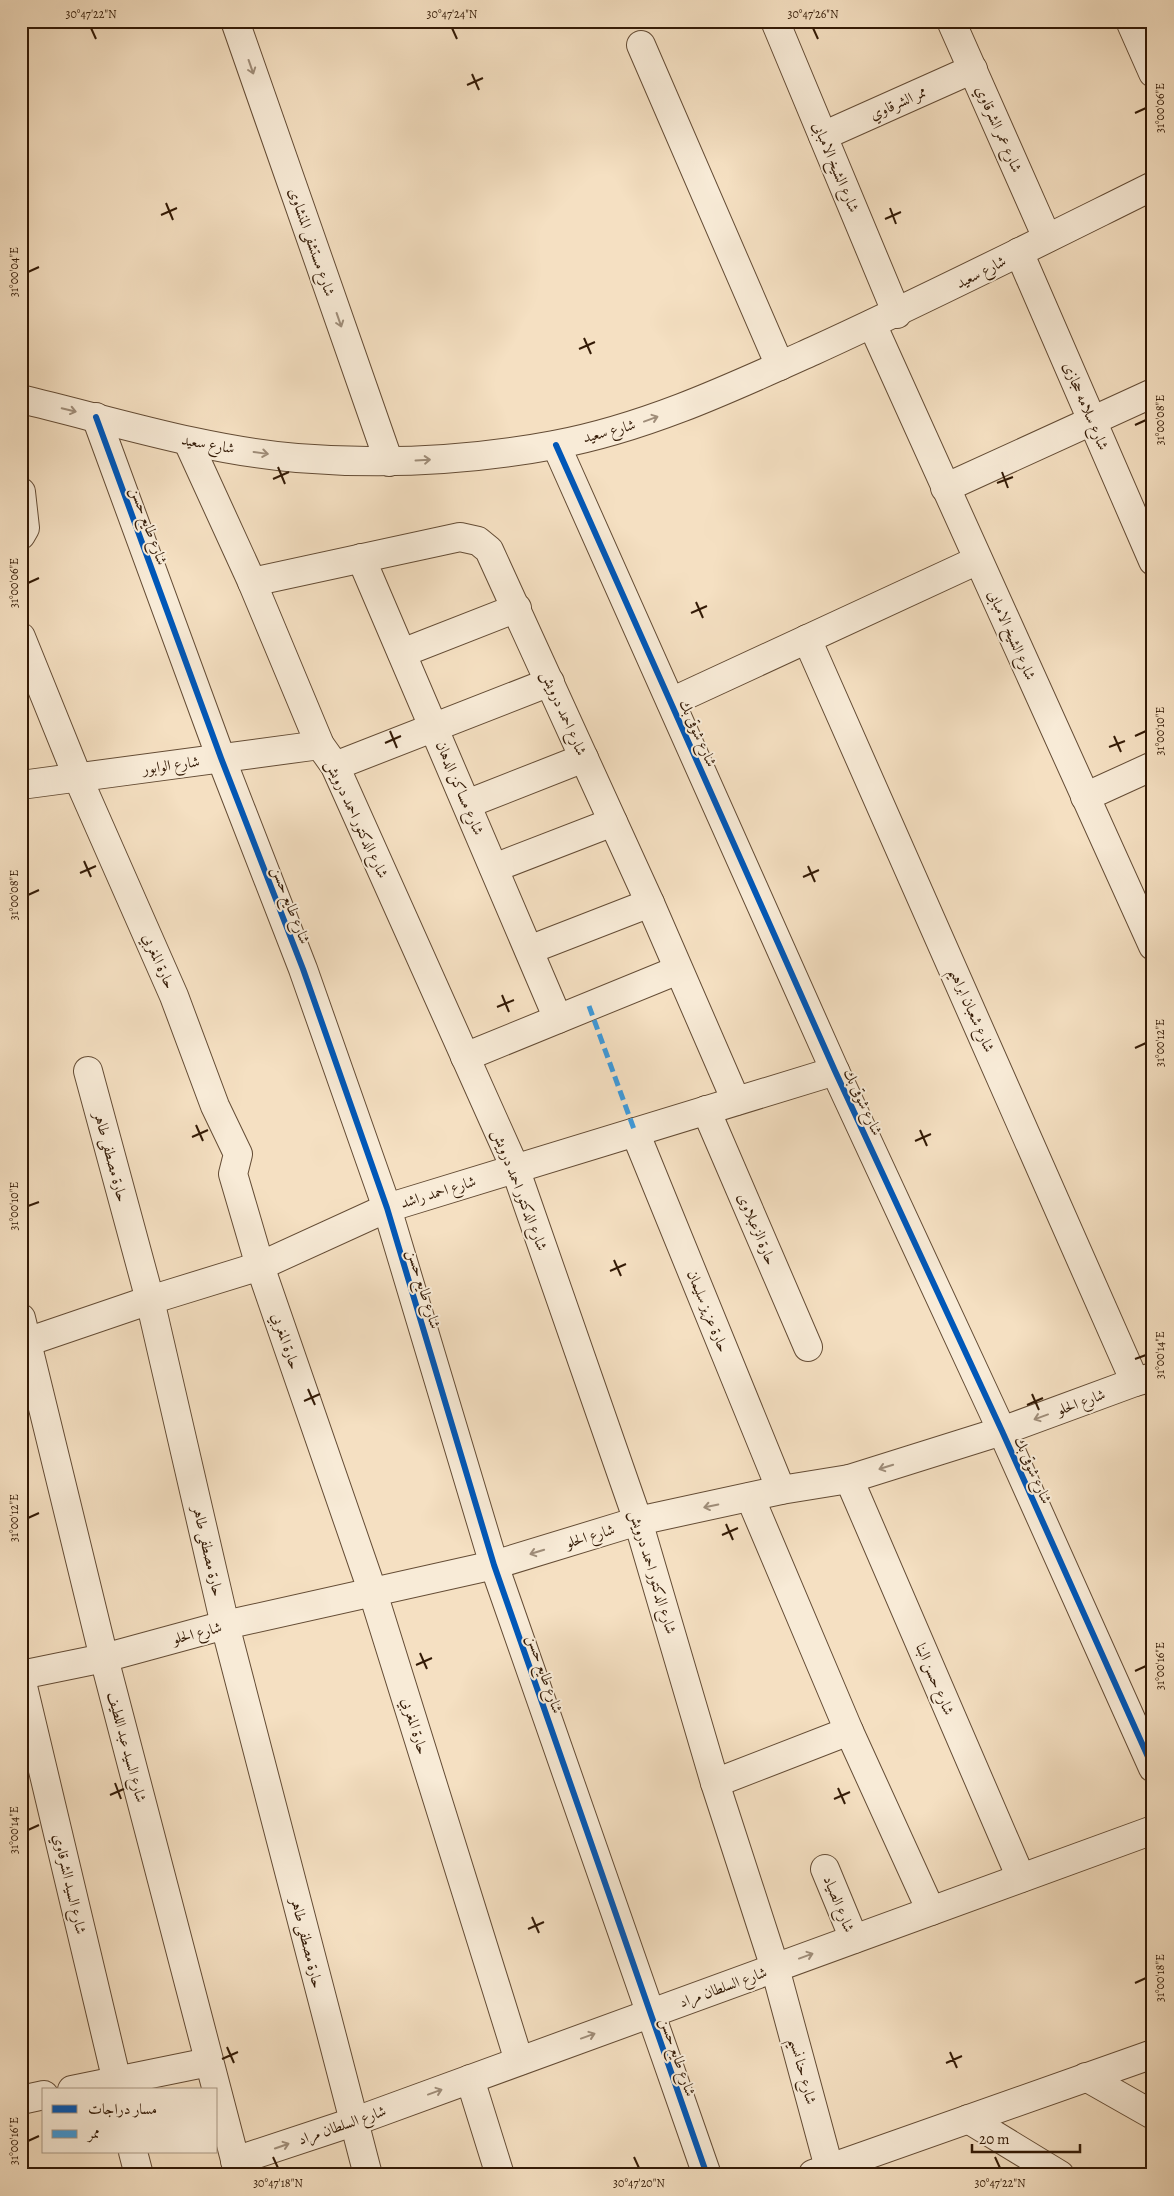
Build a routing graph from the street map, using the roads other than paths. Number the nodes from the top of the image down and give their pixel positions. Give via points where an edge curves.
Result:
1 (235, 21) edge
2 (775, 21) edge
3 (951, 21) edge
4 (1130, 21) edge
5 (640, 44) dead end
6 (972, 69) junction
7 (1153, 73) edge
8 (823, 136) junction
9 (1150, 194) edge
10 (1047, 238) junction
11 (1019, 252) junction
12 (897, 314) junction
13 (872, 324) junction
14 (780, 366) junction
15 (1153, 393) edge
16 (21, 399) edge
17 (96, 417) junction
18 (1092, 421) junction
19 (188, 442) junction
20 (556, 444) junction
21 (389, 462) junction
22 (945, 488) junction
23 (21, 492) edge
24 (21, 535) edge
25 (361, 558) junction
26 (978, 560) junction
27 (1153, 561) edge
28 (252, 582) junction
29 (517, 608) junction
30 (21, 637) edge
31 (807, 639) junction
32 (402, 653) junction
33 (550, 682) junction
34 (671, 702) junction
35 (434, 728) junction
36 (328, 756) junction
37 (220, 758) junction
38 (584, 758) junction
39 (1153, 766) edge
40 (78, 778) junction
41 (21, 785) edge
42 (1085, 797) junction
43 (467, 804) junction
44 (613, 822) junction
45 (494, 868) junction
46 (650, 903) junction
47 (1153, 946) edge
48 (529, 950) junction
49 (678, 970) junction
50 (558, 1019) junction
51 (465, 1057) junction
52 (88, 1071) dead end
53 (835, 1071) junction
54 (736, 1101) junction
55 (706, 1110) junction
56 (635, 1132) junction
57 (515, 1168) junction
58 (387, 1208) junction
59 (260, 1266) junction
60 (150, 1300) junction
61 (23, 1335) edge
62 (808, 1347) dead end
63 (1144, 1380) edge
64 (1002, 1431) junction
65 (849, 1479) junction
66 (781, 1490) junction
67 (750, 1497) junction
68 (638, 1521) junction
69 (494, 1565) junction
70 (373, 1593) junction
71 (225, 1625) junction
72 (104, 1658) junction
73 (21, 1677) edge
74 (849, 1731) junction
75 (1153, 1768) edge
76 (715, 1783) junction
77 (1153, 1830) edge
78 (825, 1869) dead end
79 (1021, 1878) junction
80 (931, 1911) junction
81 (854, 1939) junction
82 (775, 1968) junction
83 (650, 2014) junction
84 (1153, 2054) edge
85 (519, 2061) junction
86 (209, 2062) junction
87 (1086, 2077) junction
88 (470, 2079) junction
89 (118, 2085) edge
90 (90, 2088) edge
91 (216, 2088) edge
92 (42, 2095) edge
93 (218, 2096) edge
94 (21, 2100) edge
95 (1153, 2115) edge
96 (968, 2119) junction
97 (353, 2122) junction
98 (134, 2154) edge
99 (237, 2168) edge
100 (824, 2173) edge
101 (139, 2175) edge
102 (368, 2175) edge
103 (500, 2175) edge
104 (707, 2175) edge
105 (1060, 2175) edge

1 -> 21 street, شارع مستشفى المنشاوى
2 - 8 street, شارع الشيخ الامبابى
3 - 6 street, شارع عمر الشرقاوي
4 - 7 street
5 - 14 street
6 - 8 street, ممر الشرقاوي
6 - 10 street, شارع عمر الشرقاوي
8 - 12 street, شارع الشيخ الامبابى
9 - 10 street, شارع سعيد
10 - 11 street, شارع سعيد
11 - 12 street, شارع سعيد
11 - 18 street, شارع سلامه حجازى
12 - 13 street, شارع سعيد
13 - 14 street, شارع سعيد
13 - 22 street, شارع الشيخ الامبابى
20 -> 14 street, شارع سعيد via 644,422
15 - 18 street
16 -> 17 street, شارع سعيد
17 - 19 street, شارع سعيد
17 - 37 street, شارع طايع حسن
18 - 22 street
18 - 27 street, شارع سلامه حجازى
19 -> 21 street, شارع سعيد via 296,458
19 - 28 street, شارع الدكتور احمد درويش
21 -> 20 street, شارع سعيد via 473,457
20 - 34 street, شارع شوقى بك
22 - 26 street, شارع الشيخ الامبابى
23 - 24 street via 25,528
25 - 28 street, شارع احمد درويش
25 - 29 street, شارع احمد درويش via 460,537 478,541 489,550
25 - 32 street, شارع مساكن الدهان
26 - 31 street
26 - 42 street, شارع الشيخ الامبابى
28 - 36 street, شارع الدكتور احمد درويش
29 - 32 street
29 - 33 street, شارع احمد درويش
30 - 40 street, حارة المغربي
31 - 34 street
31 - 63 street, شارع شعبان ابراهيم
32 - 35 street, شارع مساكن الدهان
33 - 35 street, شارع الوابور
33 - 38 street, شارع احمد درويش
34 - 53 street, شارع شوقى بك
35 - 36 street, شارع الوابور
35 - 43 street, شارع مساكن الدهان
36 - 37 street, شارع الوابور
36 - 51 street, شارع الدكتور احمد درويش
37 - 40 street, شارع الوابور
37 - 58 street, شارع طايع حسن via 303,969
38 - 43 street
38 - 44 street, شارع احمد درويش
39 - 42 street
40 - 41 street, شارع الوابور
40 - 59 street, حارة المغربي via 174,996 215,1106 238,1154 233,1174
42 - 47 street, شارع الشيخ الامبابى
43 - 45 street, شارع مساكن الدهان
44 - 45 street
44 - 46 street, شارع احمد درويش
45 - 48 street, شارع مساكن الدهان
46 - 48 street
46 - 49 street, شارع احمد درويش
48 - 50 street, شارع مساكن الدهان
49 - 50 street
49 - 54 street, شارع احمد درويش
50 - 51 street
51 - 57 street, شارع الدكتور احمد درويش
52 - 60 street, حارة مصطفى طاهر
53 - 54 street, شارع احمد راشد
53 - 64 street, شارع شوقى بك
54 - 55 street, شارع احمد راشد
55 - 56 street, شارع احمد راشد
55 - 62 street, حارة الزعبلاوى
56 - 57 street, شارع احمد راشد
56 - 66 street, حارة عزيز سليمان
57 - 58 street, شارع احمد راشد
57 - 68 street, شارع الدكتور احمد درويش
58 - 59 street, شارع احمد راشد
58 - 69 street, شارع طايع حسن
59 - 60 street, شارع احمد راشد
59 - 70 street, حارة المغربي
60 - 61 street, شارع احمد راشد
60 - 71 street, حارة مصطفى طاهر
61 - 72 street, شارع السيد عبد اللطيف
63 -> 64 street, شارع الحلو
64 -> 65 street, شارع الحلو
64 - 75 street, شارع شوقى بك
65 - 66 street, شارع الحلو
65 - 79 street, شارع حسن البنا
66 - 67 street, شارع الحلو
67 -> 68 street, شارع الحلو
67 - 74 street
68 -> 69 street, شارع الحلو
68 - 76 street, شارع الدكتور احمد درويش
69 - 70 street, شارع الحلو
69 - 83 street, شارع طايع حسن
70 - 71 street, شارع الحلو
70 - 85 street, حارة المغربي
71 - 72 street, شارع الحلو
71 - 97 street, حارة مصطفى طاهر
72 - 73 street, شارع الحلو
72 - 86 street, شارع السيد عبد اللطيف
73 - 89 street, شارع السيد الشرقاوي
74 - 76 street
74 - 80 street
76 - 82 street, شارع الدكتور احمد درويش
77 - 79 street, شارع السلطان مراد
78 - 81 street, شارع الصياد
79 - 80 street, شارع السلطان مراد
80 - 81 street, شارع السلطان مراد
82 -> 81 street, شارع السلطان مراد
82 - 83 street, شارع السلطان مراد
82 - 100 street, شارع حنا نسيم
85 -> 83 street, شارع السلطان مراد
83 - 104 street, شارع طايع حسن
84 - 87 street
85 - 88 street, شارع السلطان مراد
86 - 89 street
86 - 91 street, شارع السيد عبد اللطيف
87 - 95 street
87 - 96 street
97 -> 88 street, شارع السلطان مراد
88 - 103 street
89 - 90 street
92 - 94 street
93 - 99 street, شارع السيد عبد اللطيف
96 - 100 street
96 - 105 street
99 -> 97 street, شارع السلطان مراد
97 - 102 street, حارة مصطفى طاهر
98 - 101 street

